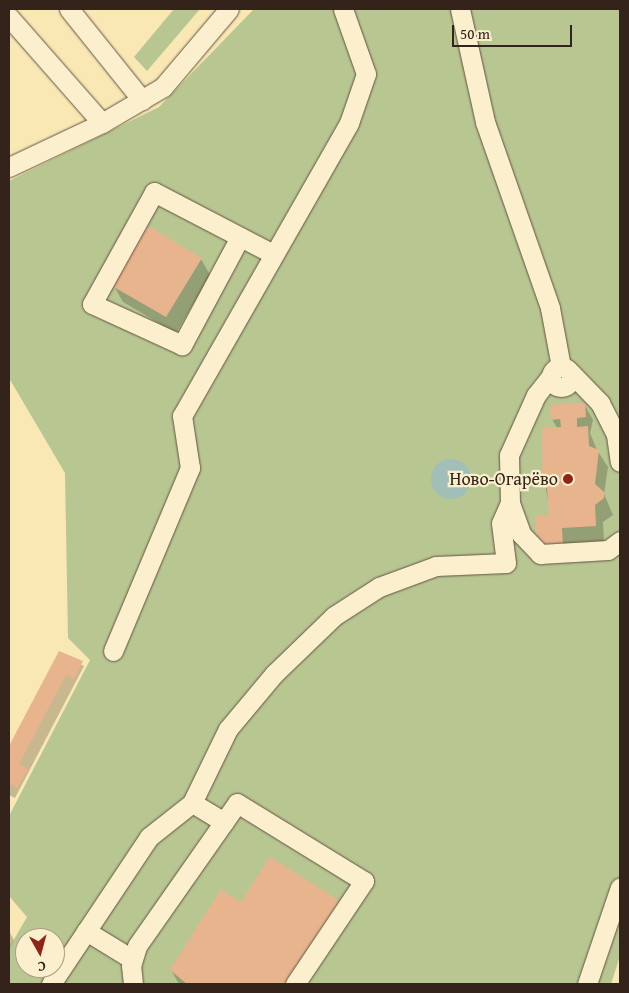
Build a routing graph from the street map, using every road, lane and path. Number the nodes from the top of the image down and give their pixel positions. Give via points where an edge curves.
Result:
1 (69, 9) edge
2 (229, 9) edge
3 (344, 9) edge
4 (460, 9) edge
5 (9, 17) edge
6 (142, 100) junction
7 (102, 123) junction
8 (9, 167) edge
9 (240, 237) junction
10 (273, 254) junction
11 (561, 372) junction
12 (620, 462) edge
13 (510, 503) junction
14 (620, 541) edge
15 (113, 651) dead end
16 (192, 803) junction
17 (224, 822) junction
18 (620, 887) edge
19 (86, 931) junction
20 (132, 959) junction
21 (50, 984) edge
22 (133, 984) edge
23 (295, 984) edge
24 (587, 984) edge

1 - 6 lane
2 - 6 lane via 163,88
3 - 10 lane via 366,74 349,123
4 - 11 lane via 485,122 550,308
5 - 7 lane
6 - 7 lane
7 - 8 lane
9 - 9 lane via 154,192 92,304 182,345
9 - 10 lane
10 - 15 lane via 182,416 190,468
11 - 12 lane via 600,403 616,436
11 - 13 lane via 531,404 509,455
13 - 14 lane via 521,534 540,554 608,550
13 - 16 lane via 501,523 506,563 436,566 380,587 334,616 228,729
16 - 17 lane
16 - 19 lane via 149,837
17 - 20 lane
17 - 23 lane via 237,803 364,881
18 - 24 lane
19 - 20 lane
19 - 21 lane
20 - 22 lane

